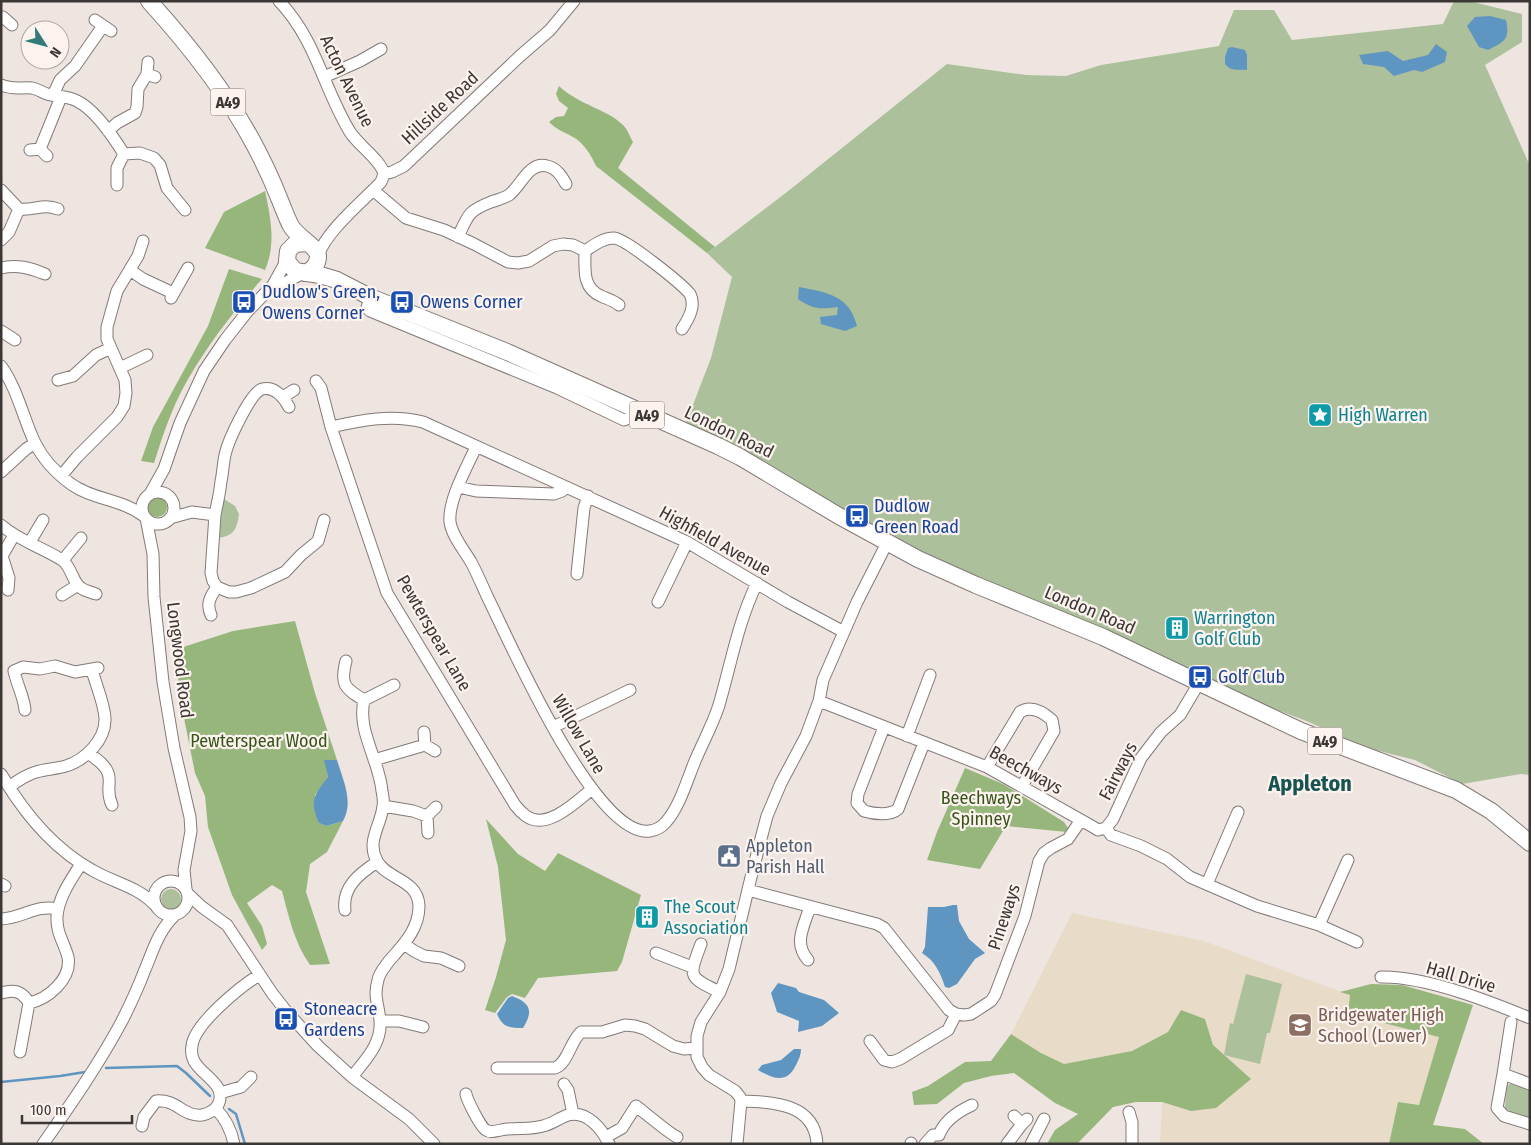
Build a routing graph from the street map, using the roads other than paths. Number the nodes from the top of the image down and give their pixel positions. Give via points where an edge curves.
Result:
1 (149, 1) edge
2 (278, 1) edge
3 (574, 1) edge
4 (103, 26) dead end
5 (381, 49) dead end
6 (150, 71) dead end
7 (324, 77) junction
8 (1, 84) edge
9 (57, 96) junction
10 (108, 131) junction
11 (39, 152) dead end
12 (124, 154) junction
13 (384, 174) junction
14 (117, 186) dead end
15 (567, 186) dead end
16 (1, 190) edge
17 (374, 190) junction
18 (19, 209) junction
19 (186, 211) dead end
20 (59, 213) dead end
21 (286, 216) junction
22 (458, 237) junction
23 (1, 240) edge
24 (143, 241) dead end
25 (313, 250) junction
26 (585, 251) junction
27 (287, 256) junction
28 (1, 268) edge
29 (188, 268) dead end
30 (130, 270) junction
31 (304, 273) junction
32 (45, 274) dead end
33 (337, 280) junction
34 (265, 295) junction
35 (620, 306) dead end
36 (681, 330) dead end
37 (1, 331) edge
38 (15, 340) dead end
39 (111, 348) junction
40 (147, 355) dead end
41 (1, 366) edge
42 (120, 368) junction
43 (57, 380) dead end
44 (316, 381) dead end
45 (294, 390) dead end
46 (331, 427) junction
47 (35, 443) junction
48 (476, 447) junction
49 (167, 460) junction
50 (1, 472) edge
51 (61, 476) junction
52 (458, 487) junction
53 (566, 487) junction
54 (150, 494) junction
55 (588, 496) junction
56 (113, 500) junction
57 (172, 500) junction
58 (192, 512) junction
59 (215, 515) junction
60 (145, 517) junction
61 (46, 519) dead end
62 (169, 519) junction
63 (1, 525) edge
64 (325, 525) dead end
65 (14, 535) junction
66 (81, 538) dead end
67 (30, 542) junction
68 (688, 542) junction
69 (887, 543) junction
70 (153, 554) junction
71 (63, 560) junction
72 (577, 574) dead end
73 (757, 583) junction
74 (78, 585) junction
75 (217, 587) junction
76 (9, 590) dead end
77 (96, 594) dead end
78 (62, 595) dead end
79 (658, 602) dead end
80 (211, 615) dead end
81 (844, 632) junction
82 (346, 661) dead end
83 (930, 675) dead end
84 (1199, 682) junction
85 (394, 685) dead end
86 (630, 689) dead end
87 (364, 700) junction
88 (819, 701) junction
89 (24, 711) dead end
90 (553, 727) junction
91 (884, 728) junction
92 (424, 732) dead end
93 (907, 736) junction
94 (924, 743) junction
95 (88, 753) junction
96 (374, 760) junction
97 (987, 767) junction
98 (1, 774) edge
99 (1022, 786) junction
100 (9, 787) junction
101 (592, 789) junction
102 (113, 806) dead end
103 (383, 806) junction
104 (436, 807) dead end
105 (1239, 812) dead end
106 (427, 816) junction
107 (1081, 820) junction
108 (1106, 828) junction
109 (428, 833) dead end
110 (1530, 844) edge
111 (186, 858) junction
112 (1348, 860) dead end
113 (377, 862) junction
114 (81, 864) junction
115 (165, 882) junction
116 (1207, 884) junction
117 (129, 886) junction
118 (748, 890) junction
119 (186, 891) junction
120 (155, 906) junction
121 (810, 907) junction
122 (58, 909) junction
123 (210, 913) junction
124 (347, 913) dead end
125 (177, 915) junction
126 (1, 919) edge
127 (1319, 925) junction
128 (156, 940) junction
129 (1358, 941) dead end
130 (404, 944) junction
131 (701, 944) dead end
132 (656, 953) dead end
133 (808, 960) dead end
134 (459, 965) dead end
135 (692, 967) junction
136 (259, 975) junction
137 (1381, 977) dead end
138 (720, 992) junction
139 (1, 993) edge
140 (29, 1003) junction
141 (956, 1014) junction
142 (1530, 1018) edge
143 (380, 1021) junction
144 (1512, 1022) dead end
145 (425, 1030) dead end
146 (870, 1041) dead end
147 (696, 1048) junction
148 (19, 1053) dead end
149 (497, 1068) dead end
150 (1503, 1074) junction
151 (251, 1077) dead end
152 (352, 1077) junction
153 (564, 1084) dead end
154 (1530, 1084) edge
155 (220, 1093) junction
156 (466, 1094) dead end
157 (741, 1100) junction
158 (973, 1100) dead end
159 (216, 1109) junction
160 (1129, 1112) dead end
161 (574, 1114) junction
162 (1021, 1120) dead end
163 (1044, 1120) dead end
164 (1530, 1124) edge
165 (142, 1126) dead end
166 (678, 1137) dead end
167 (943, 1139) edge
168 (608, 1141) edge
169 (43, 1144) edge
170 (234, 1144) edge
171 (434, 1144) edge
172 (736, 1144) edge
173 (817, 1144) edge
174 (925, 1144) edge
175 (1007, 1144) edge
176 (1031, 1144) edge
177 (1132, 1144) edge

1 - 21 highway, London Road / A49 via 187,46 234,112 270,175
2 - 7 street, Acton Avenue via 301,28
3 - 13 street, Hillside Road via 550,30 404,166
4 - 9 street via 75,66 60,80
5 - 7 street
6 - 10 street via 138,89 135,113
7 - 13 street, Acton Avenue via 351,133
8 - 9 street
9 - 10 street via 82,104
9 - 11 street
10 - 12 street
12 - 14 street via 116,173
12 - 19 street via 140,153 154,158 160,165 167,188
13 - 17 street
15 - 22 street via 551,167 542,165 534,168 511,194 470,212
16 - 18 street
17 - 22 street via 406,218
17 - 25 street
18 - 20 street via 45,205
18 - 23 street via 9,232
21 - 25 highway, London Road / A49 via 295,232
21 - 27 highway, London Road / A49
22 - 26 street via 502,261 513,263 529,261 552,246 563,244
24 - 30 street
25 - 27 highway via 295,244
25 - 31 highway via 315,267
25 - 33 highway, London Road / A49 via 324,268
26 - 35 street via 589,288
26 - 36 street via 601,241 617,238 688,291 693,302
27 - 31 highway via 292,269
27 - 34 street
28 - 32 street via 18,266
29 - 30 street via 172,297
30 - 39 street via 118,291 106,327
31 - 33 highway, London Road / A49
31 - 34 street
33 - 69 highway, London Road / A49 via 740,457
34 - 49 street via 247,312 204,371 183,414
37 - 38 street
39 - 42 street
39 - 43 street via 96,355 73,376
40 - 42 street
41 - 47 street via 15,390
42 - 51 street via 125,380 124,406
44 - 46 street, Pewterspear Lane via 321,388
45 - 59 street via 286,402 270,389 258,391 237,423 224,455
46 - 48 street, Highfield Avenue via 400,417 423,422
46 - 101 street, Pewterspear Lane via 387,593 515,805 527,817 544,821 568,809
47 - 50 street
47 - 51 street
48 - 52 street
48 - 53 street, Highfield Avenue
49 - 54 street
49 - 57 street
51 - 56 street via 83,491
52 - 53 street via 476,491 554,494
52 - 90 street, Willow Lane via 450,515 453,531
53 - 55 street, Highfield Avenue
54 - 56 street
54 - 57 street via 165,493
54 - 60 street via 143,501
55 - 68 street, Highfield Avenue
55 - 72 street
56 - 60 street
57 - 58 street
57 - 62 street via 174,510
58 - 59 street
58 - 62 street
59 - 75 street via 211,565
60 - 62 street via 157,524
60 - 70 street, Longwood Road
61 - 67 street
62 - 70 street, Longwood Road via 158,537
63 - 65 street
64 - 75 street via 318,541 285,572 236,592
65 - 67 street
65 - 76 street via 2,556
66 - 71 street
67 - 71 street
68 - 73 street, Highfield Avenue
68 - 79 street
69 - 81 street
69 - 84 highway, London Road / A49
70 - 111 street, Longwood Road via 163,682 190,817
71 - 74 street
73 - 81 street, Highfield Avenue
73 - 101 street, Willow Lane via 733,648 715,715 666,822 652,830 633,829
74 - 77 street
74 - 78 street
75 - 80 street via 209,602
81 - 88 street via 823,680
82 - 87 street via 343,682
83 - 93 street
84 - 108 street, Fairways via 1180,715 1161,732 1141,758
84 - 110 highway, London Road / A49 via 1301,731 1456,790 1491,811
85 - 87 street
86 - 90 street
87 - 96 street via 364,728
88 - 91 street, Beechways
88 - 118 street via 806,736 767,816
89 - 95 street via 23,697 9,669 23,666 40,669 55,666 75,672 96,669 105,720 101,736
90 - 101 street, Willow Lane
91 - 93 street, Beechways
91 - 94 street via 858,794 857,803 864,811 888,813 898,809
92 - 96 street via 430,748
93 - 94 street, Beechways
94 - 97 street, Beechways
95 - 100 street via 70,764 37,771
95 - 102 street via 108,772 108,793
96 - 103 street via 381,780
97 - 99 street, Beechways
97 - 99 street via 1020,712 1040,711 1052,720 1054,731
98 - 100 street
99 - 107 street, Beechways
100 - 114 street via 43,833
103 - 106 street
103 - 113 street via 373,838
104 - 106 street
105 - 116 street
106 - 109 street
107 - 108 street, Beechways via 1098,830
107 - 141 street, Pineways via 1068,839 1051,848 1039,861 1025,916 995,995 986,1006 971,1014
108 - 116 street, Beechways via 1111,835 1167,859 1190,877
111 - 115 street, Longwood Road
111 - 119 street, Longwood Road
112 - 127 street
113 - 124 street via 350,884 344,899
113 - 130 street via 386,872 412,888 417,896 415,927
114 - 117 street
114 - 122 street
115 - 117 street
115 - 119 street via 178,882
115 - 120 street via 156,889
116 - 127 street, Beechways via 1274,912
117 - 120 street
118 - 121 street
118 - 138 street via 735,950
119 - 123 street
119 - 125 street via 188,902
120 - 125 street via 161,913
120 - 128 street
121 - 133 street via 800,939 800,947
121 - 141 street via 884,928 942,1004
122 - 126 street via 40,908
122 - 140 street via 58,932 67,955 67,969 52,991 41,1000
123 - 125 street
123 - 136 street via 227,925
125 - 128 street
127 - 129 street, Beechways
128 - 169 street via 123,1020
130 - 134 street via 424,956
130 - 143 street via 378,977 375,992
131 - 135 street
132 - 135 street
135 - 138 street via 693,976 699,982
136 - 152 street via 302,1029
136 - 155 street via 201,1025 192,1044 194,1060 217,1085
137 - 142 street, Hall Drive via 1396,977 1453,990
138 - 147 street via 701,1022
139 - 140 street via 17,991
140 - 148 street
141 - 146 street via 948,1030 900,1060 884,1060
143 - 145 street via 399,1021
143 - 152 street via 375,1046
144 - 150 street
147 - 149 street via 673,1046 635,1026 625,1025 602,1032 579,1029 561,1066
147 - 157 street via 702,1067
150 - 154 street
150 - 164 street via 1497,1108 1504,1116
151 - 155 street via 241,1087
152 - 171 street via 409,1119
153 - 161 street
155 - 159 street
156 - 161 street via 480,1125 490,1132 542,1127
157 - 172 street
157 - 173 street via 770,1102 797,1110 812,1124
158 - 167 street via 945,1123
159 - 165 street via 204,1115 189,1114 164,1100 156,1101 144,1117
159 - 170 street via 224,1117
160 - 177 street
161 - 168 street via 597,1125
162 - 175 street
163 - 176 street
166 - 168 street via 634,1105 622,1128
167 - 174 street via 933,1135

